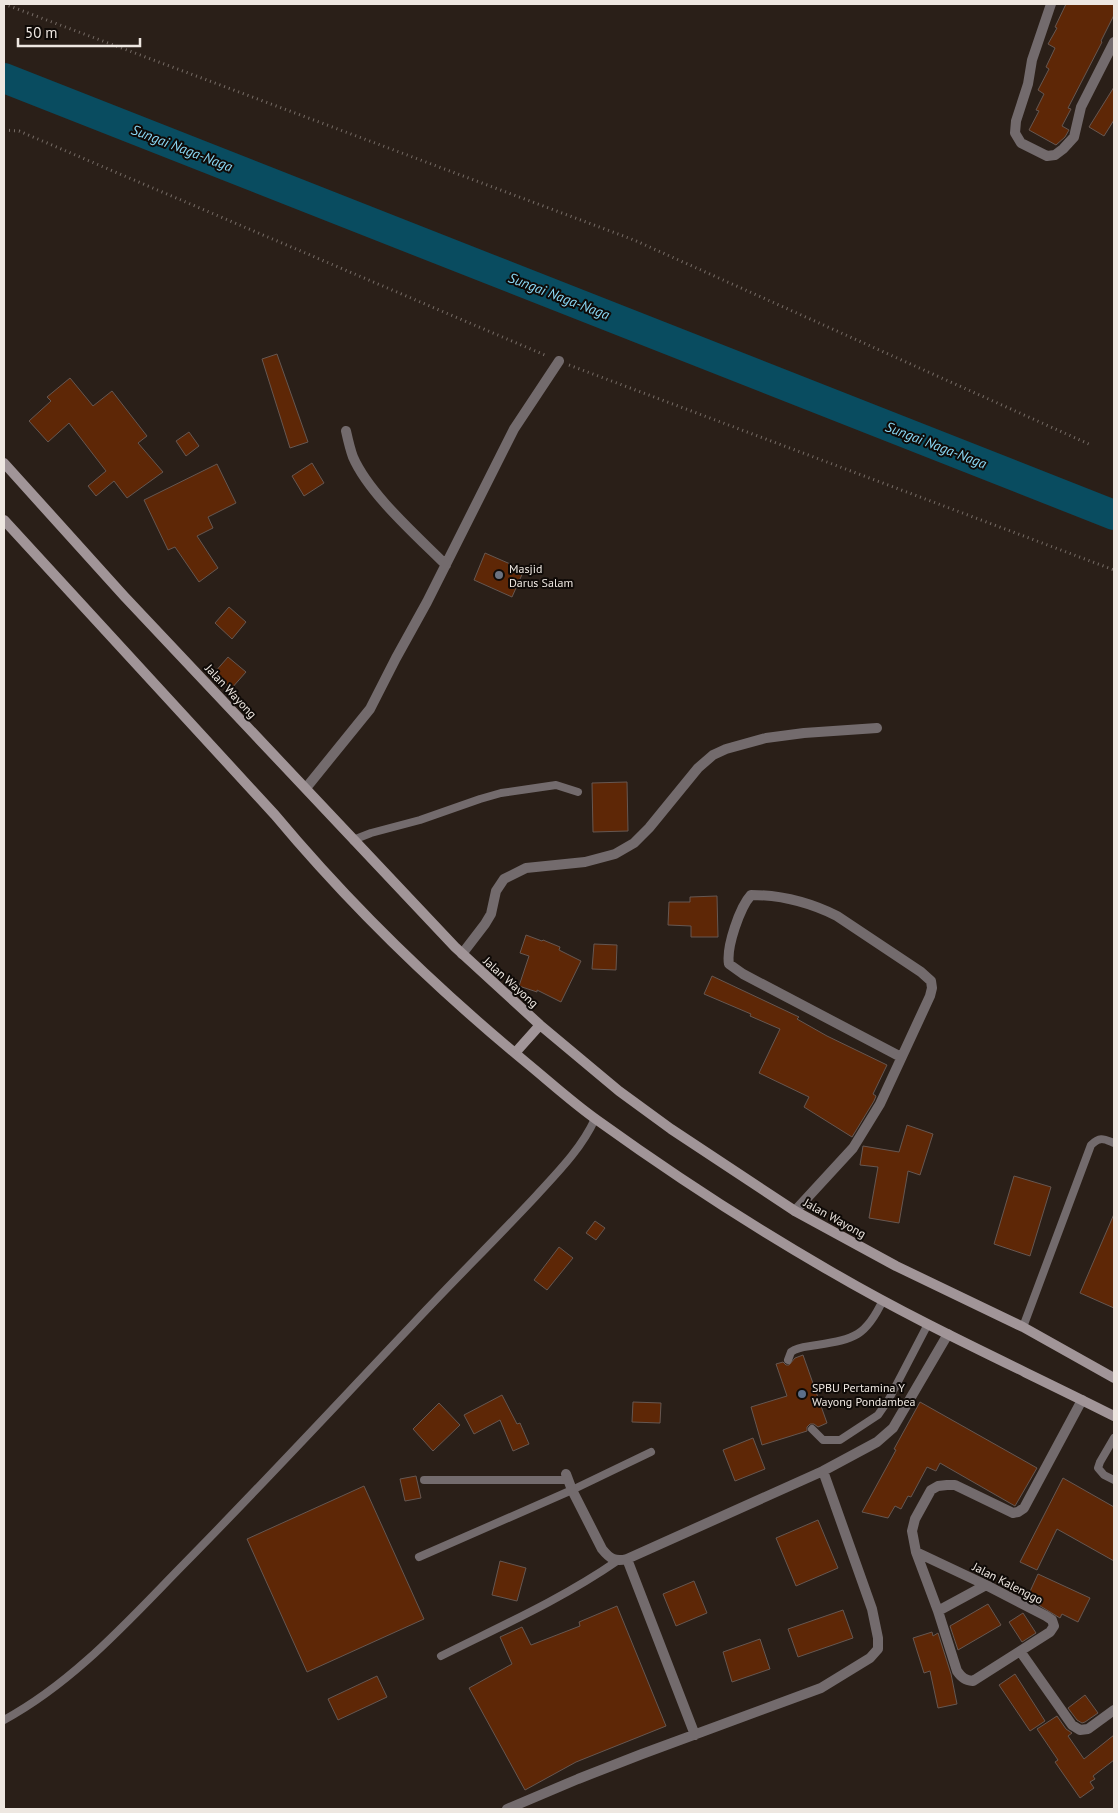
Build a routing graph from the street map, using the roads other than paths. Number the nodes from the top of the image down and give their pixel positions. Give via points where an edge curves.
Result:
1 (1051, 4) edge
2 (1114, 42) edge
3 (559, 361) road end
4 (346, 431) dead end
5 (4, 463) edge
6 (4, 520) edge
7 (446, 565) junction
8 (877, 728) dead end
9 (306, 788) junction
10 (578, 792) dead end
11 (353, 840) junction
12 (462, 954) junction
13 (540, 1026) junction
14 (516, 1053) junction
15 (901, 1057) junction
16 (595, 1119) junction
17 (1114, 1143) edge
18 (795, 1211) junction
19 (883, 1300) junction
20 (928, 1324) junction
21 (1023, 1327) junction
22 (948, 1334) junction
23 (788, 1360) dead end
24 (1114, 1378) edge
25 (1082, 1400) junction
26 (1114, 1416) edge
27 (812, 1429) dead end
28 (1114, 1438) edge
29 (651, 1452) dead end
30 (823, 1471) junction
31 (567, 1477) joint
32 (424, 1480) dead end
33 (1114, 1480) edge
34 (572, 1490) junction
35 (916, 1552) junction
36 (419, 1557) dead end
37 (622, 1560) junction
38 (986, 1585) junction
39 (938, 1611) junction
40 (1020, 1651) junction
41 (441, 1656) dead end
42 (1114, 1710) edge
43 (4, 1720) edge
44 (695, 1735) junction
45 (507, 1809) edge

1 - 2 street via 1016,120 1015,133 1021,143 1047,156 1063,149 1074,137 1081,107
3 - 7 street via 514,429
4 - 7 street via 354,458 369,483 402,522
5 - 9 main road, Jalan Wayong via 124,596
6 - 14 main road via 314,861 419,969
7 - 9 street via 370,709
8 - 12 street via 766,738 713,755 634,843 608,856 585,862 526,868 504,878 496,891 486,924
9 - 11 main road, Jalan Wayong
10 - 11 lane via 556,785 501,793
11 - 12 main road, Jalan Wayong
12 - 13 main road, Jalan Wayong
13 - 14 main road
13 - 18 main road, Jalan Wayong via 671,1129
14 - 16 main road
15 - 15 street via 728,964 736,927 751,894 822,908 931,981 930,996
15 - 18 street via 880,1104 853,1148
16 - 19 main road via 714,1200 830,1272
16 - 43 lane via 574,1153 488,1248 160,1588 98,1651
17 - 21 lane via 1102,1138 1092,1145
18 - 21 main road, Jalan Wayong via 896,1266
19 - 20 main road
19 - 23 lane via 865,1330 852,1338 799,1347 790,1352
20 - 22 main road
20 - 27 lane via 878,1415 840,1440 823,1440
21 - 24 main road, Jalan Wayong
22 - 25 main road
22 - 30 street via 893,1428 877,1442
25 - 26 main road
25 - 35 street, Jalan Kalenggo via 1024,1508 1013,1513 955,1485 938,1486 931,1490 915,1519 912,1531
28 - 33 lane via 1098,1468
29 - 34 lane
30 - 37 street
30 - 44 street via 872,1609 878,1649 860,1666 821,1688
31 - 32 lane
31 - 34 street
34 - 36 lane
34 - 37 street via 602,1549 608,1557
35 - 38 street, Jalan Kalenggo
35 - 39 street, Jalan Kalenggo
37 - 41 lane via 554,1601
37 - 44 street
38 - 39 street
38 - 40 street, Jalan Kalenggo via 1052,1620 1054,1626 1050,1632
39 - 40 street, Jalan Kalenggo via 958,1671 965,1680 973,1681
40 - 42 street via 1072,1725 1080,1730 1088,1729
44 - 45 street

